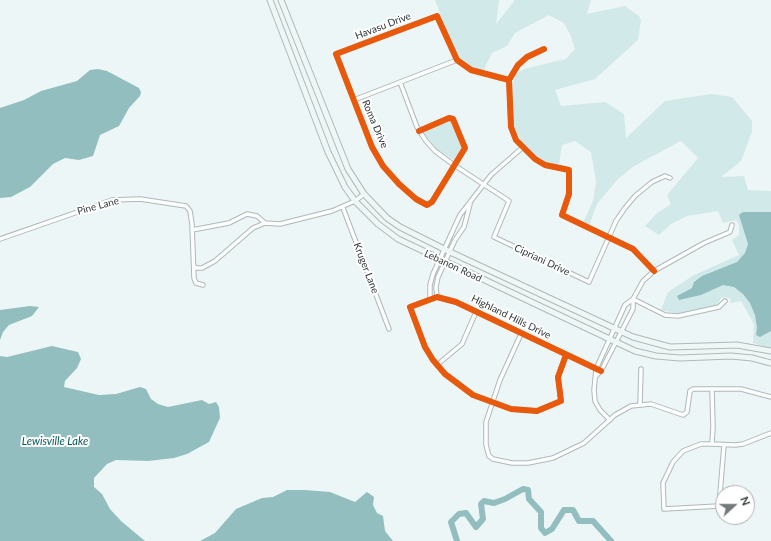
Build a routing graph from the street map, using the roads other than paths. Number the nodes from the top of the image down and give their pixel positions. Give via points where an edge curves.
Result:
1 (270, 0) edge
2 (281, 0) edge
3 (544, 49) dead end
4 (336, 54) joint
5 (457, 60) junction
6 (509, 80) junction
7 (400, 82) junction
8 (354, 100) junction
9 (419, 130) junction
10 (522, 148) junction
11 (454, 165) junction
12 (670, 178) dead end
13 (483, 183) junction
14 (364, 194) junction
15 (356, 201) junction
16 (470, 204) junction
17 (343, 208) junction
18 (265, 223) junction
19 (732, 225) dead end
20 (192, 230) junction
21 (609, 237) junction
22 (0, 239) edge
23 (444, 249) junction
24 (450, 252) junction
25 (440, 260) junction
26 (446, 262) junction
27 (194, 266) junction
28 (654, 271) junction
29 (203, 285) dead end
30 (437, 297) junction
31 (633, 298) junction
32 (430, 299) junction
33 (725, 301) dead end
34 (476, 312) junction
35 (389, 329) dead end
36 (614, 330) junction
37 (620, 332) junction
38 (521, 334) junction
39 (612, 341) junction
40 (771, 351) edge
41 (566, 355) junction
42 (771, 363) edge
43 (437, 365) junction
44 (596, 369) junction
45 (641, 369) dead end
46 (601, 371) junction
47 (596, 376) junction
48 (712, 389) junction
49 (771, 397) edge
50 (493, 403) junction
51 (640, 404) junction
52 (610, 420) junction
53 (771, 433) edge
54 (712, 444) junction
55 (724, 445) junction

1 - 15 main road, Lebanon Road via 328,152 345,187
2 - 14 main road, Lebanon Road via 339,149
3 - 6 street via 527,57 518,65
4 - 5 street, Havasu Drive via 437,16
4 - 8 street, Roma Drive
5 - 6 street via 471,70
5 - 7 street
6 - 10 street via 511,127
7 - 8 street
7 - 9 street
8 - 11 street, Roma Drive via 372,147 383,166 416,199 429,204
9 - 11 street via 435,151
9 - 11 street via 449,118 453,119 465,148
10 - 13 street
10 - 21 street via 545,165 569,170 569,194 562,215
11 - 13 street
12 - 21 street via 665,176 659,179 635,196 616,221
13 - 16 street
13 - 21 street, Cipriani Drive via 509,202 494,237 589,282
14 - 15 street
14 - 23 main road, Lebanon Road via 376,208 400,227
15 - 17 street
15 - 25 main road, Lebanon Road via 378,224 398,239
16 - 23 street via 460,215
16 - 24 street via 464,227
17 - 18 street via 280,224
17 - 35 street, Kruger Lane
18 - 20 street via 257,216 247,214 229,223
18 - 27 street via 248,230 206,266
19 - 28 street via 730,232 704,243
20 - 22 street, Pine Lane via 190,211 186,206 125,199 96,204
20 - 27 street, Pine Lane
21 - 28 street via 633,249
23 - 24 main road, Lebanon Road
23 - 25 street
24 - 26 street
24 - 36 main road, Lebanon Road
25 - 26 main road, Lebanon Road
25 - 32 street via 430,285
26 - 30 street via 438,277
26 - 39 main road, Lebanon Road
27 - 29 street, Pine Lane via 195,282
28 - 31 street via 643,281
30 - 32 street
30 - 34 street, Highland Hills Drive via 456,302
31 - 33 street via 666,315 678,316 719,307
31 - 36 street via 625,305
31 - 37 street via 633,309
32 - 43 street via 410,307 425,347
34 - 38 street, Highland Hills Drive
34 - 43 street via 462,344
36 - 37 main road, Lebanon Road
36 - 39 street
37 - 39 street
37 - 40 main road, Lebanon Road via 670,347 737,345
38 - 41 street, Highland Hills Drive
38 - 50 street via 505,366
39 - 42 main road, Lebanon Road via 656,356 731,356
39 - 44 street
39 - 46 street
41 - 44 street, Highland Hills Drive
41 - 50 street via 558,377 561,401 531,412
43 - 50 street via 459,386
44 - 46 street, Highland Hills Drive
44 - 47 street
45 - 51 street
46 - 47 street
47 - 52 street via 596,401 600,410
48 - 49 street via 741,389
48 - 51 street via 691,390 685,414 682,415 658,406
48 - 54 street
50 - 52 street via 486,422 485,435 491,458 512,463 553,458 584,443
51 - 52 street via 621,411
53 - 55 street via 742,444
54 - 55 street
54 - 55 street via 689,448 674,462 663,483 663,508 666,510 719,506

